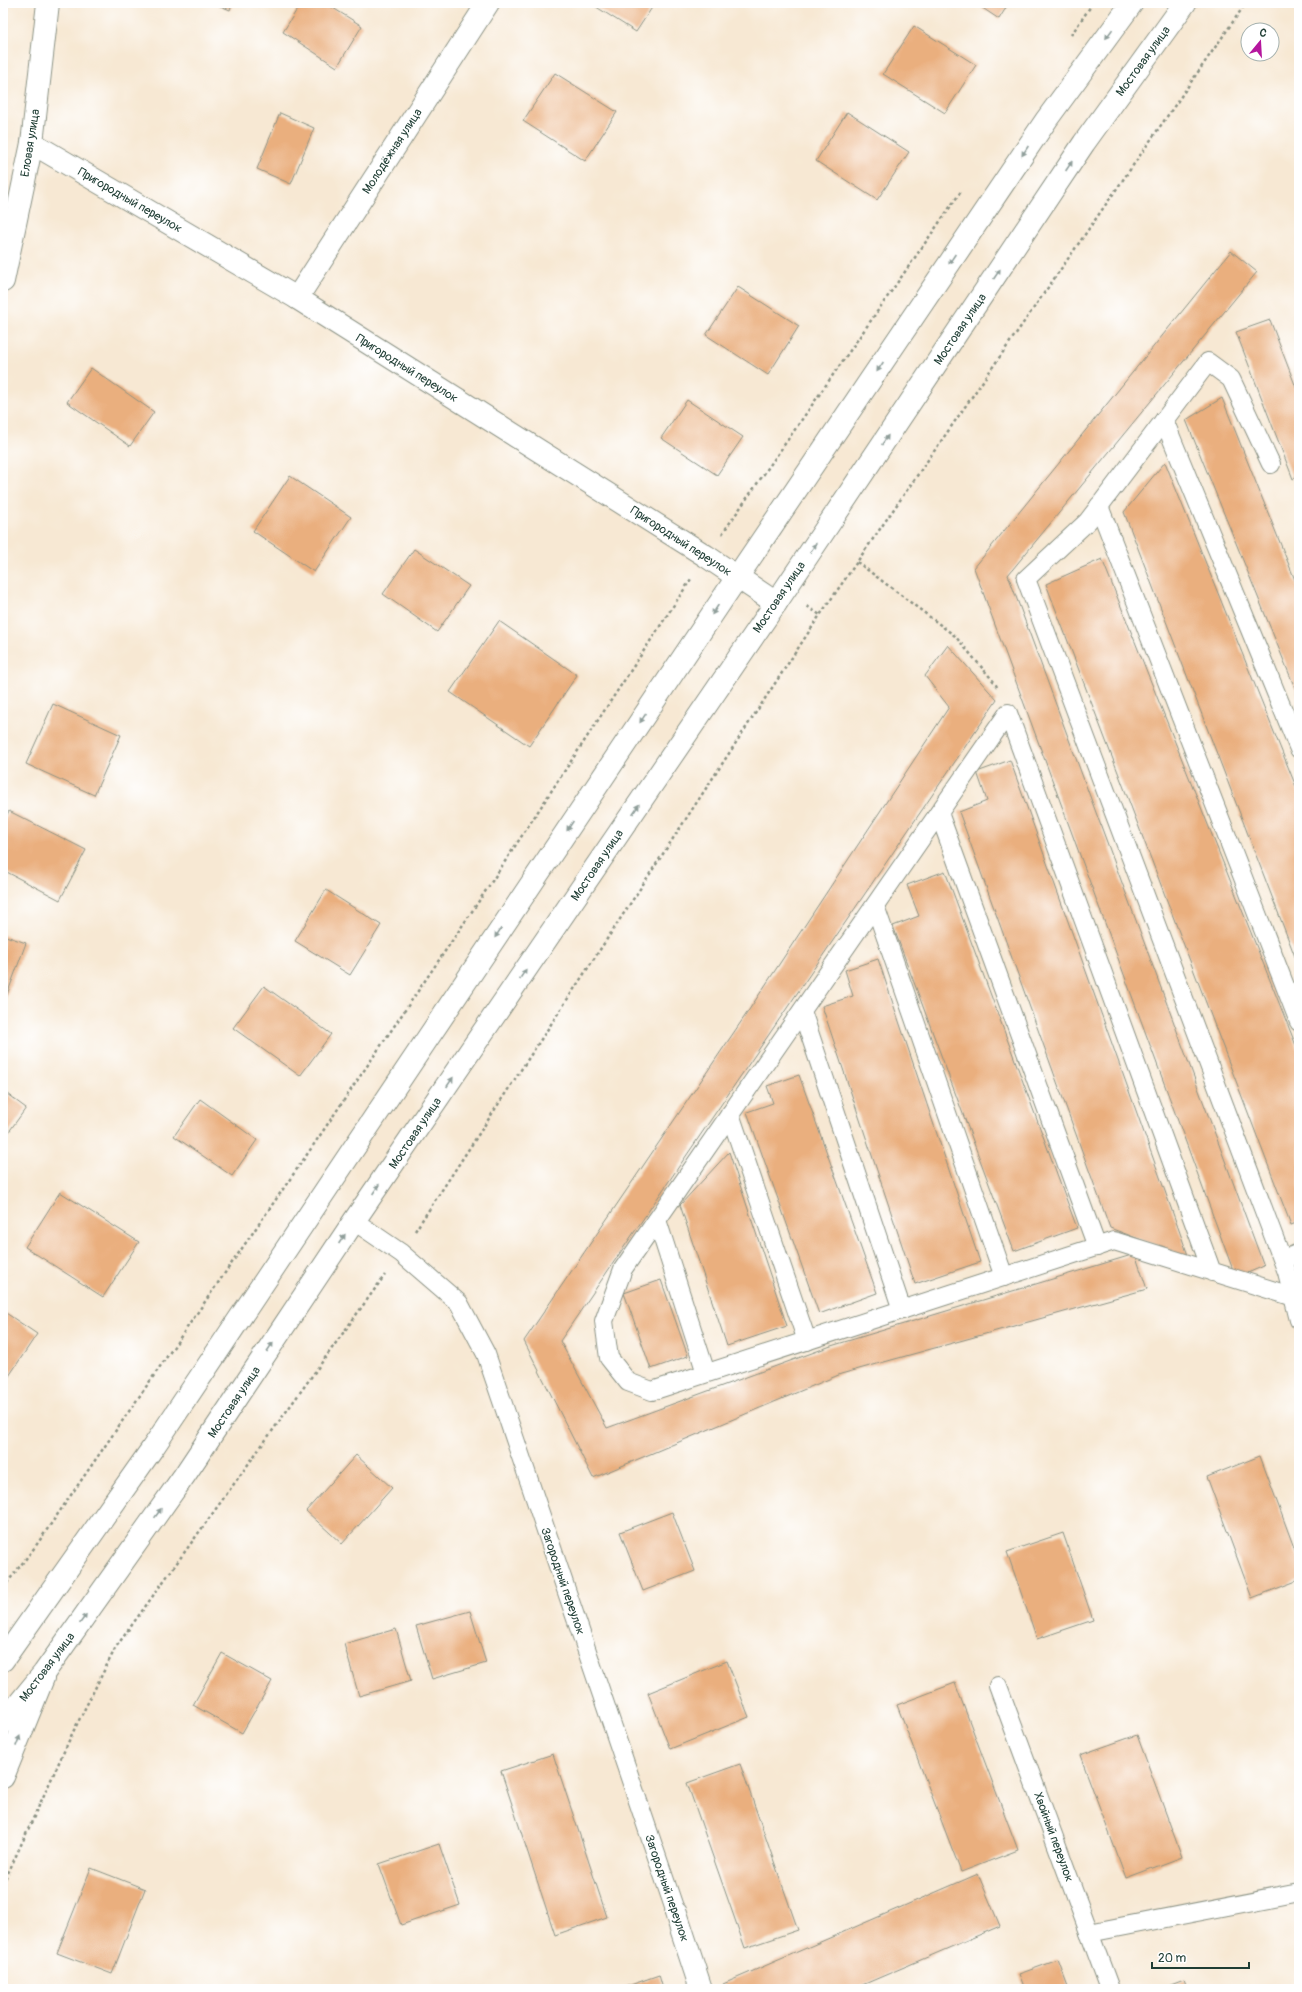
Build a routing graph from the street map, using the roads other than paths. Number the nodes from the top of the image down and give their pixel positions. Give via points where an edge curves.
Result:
1 (48, 3) edge
2 (488, 3) edge
3 (1132, 3) edge
4 (1185, 3) edge
5 (32, 142) junction
6 (3, 281) edge
7 (297, 298) junction
8 (1164, 420) junction
9 (1271, 464) dead end
10 (1099, 506) junction
11 (737, 577) junction
12 (776, 604) junction
13 (1299, 749) edge
14 (938, 813) junction
15 (875, 906) junction
16 (802, 1011) junction
17 (1299, 1022) edge
18 (730, 1114) junction
19 (657, 1220) junction
20 (354, 1221) junction
21 (1097, 1247) junction
22 (1291, 1256) edge
23 (1212, 1272) junction
24 (1004, 1277) junction
25 (1294, 1297) junction
26 (902, 1310) junction
27 (1299, 1320) edge
28 (807, 1341) junction
29 (706, 1374) junction
30 (3, 1660) edge
31 (44, 1674) junction
32 (998, 1686) dead end
33 (3, 1723) edge
34 (3, 1777) edge
35 (1299, 1892) edge
36 (676, 1913) joint
37 (1089, 1934) junction
38 (702, 1989) edge
39 (1110, 1989) edge

1 - 5 main road, Еловая улица
2 - 7 main road, Молодёжная улица
3 -> 11 main road via 1047,119
12 -> 4 main road, Мостовая улица via 1084,144
5 - 6 main road, Еловая улица
5 - 7 main road, Пригородный переулок
7 - 11 main road, Пригородный переулок
8 - 9 lane via 1208,362 1231,379
8 - 10 lane
8 - 13 lane
10 - 17 lane
10 - 22 lane via 1088,521 1026,579
11 - 12 main road, Пригородный переулок
11 -> 30 main road via 152,1449
20 -> 12 main road, Мостовая улица
14 - 15 lane
14 - 21 lane
14 - 23 lane via 1008,713
15 - 16 lane
15 - 24 lane
16 - 18 lane
16 - 26 lane
18 - 19 lane
18 - 28 lane
19 - 29 lane
19 - 29 lane via 623,1269 604,1321 609,1358 628,1382 652,1391
31 -> 20 main road, Мостовая улица via 184,1476
20 - 36 lane, Загородный переулок via 401,1253 460,1303 486,1354
21 - 23 lane via 1114,1242
21 - 24 lane
22 - 25 lane
23 - 25 lane
24 - 26 lane
25 - 27 lane
26 - 28 lane
28 - 29 lane
31 - 33 main road, Мостовая улица
34 -> 31 main road
32 - 37 lane, Хвойный переулок
35 - 37 lane
36 - 38 main road, Загородный переулок
37 - 39 lane, Хвойный переулок

